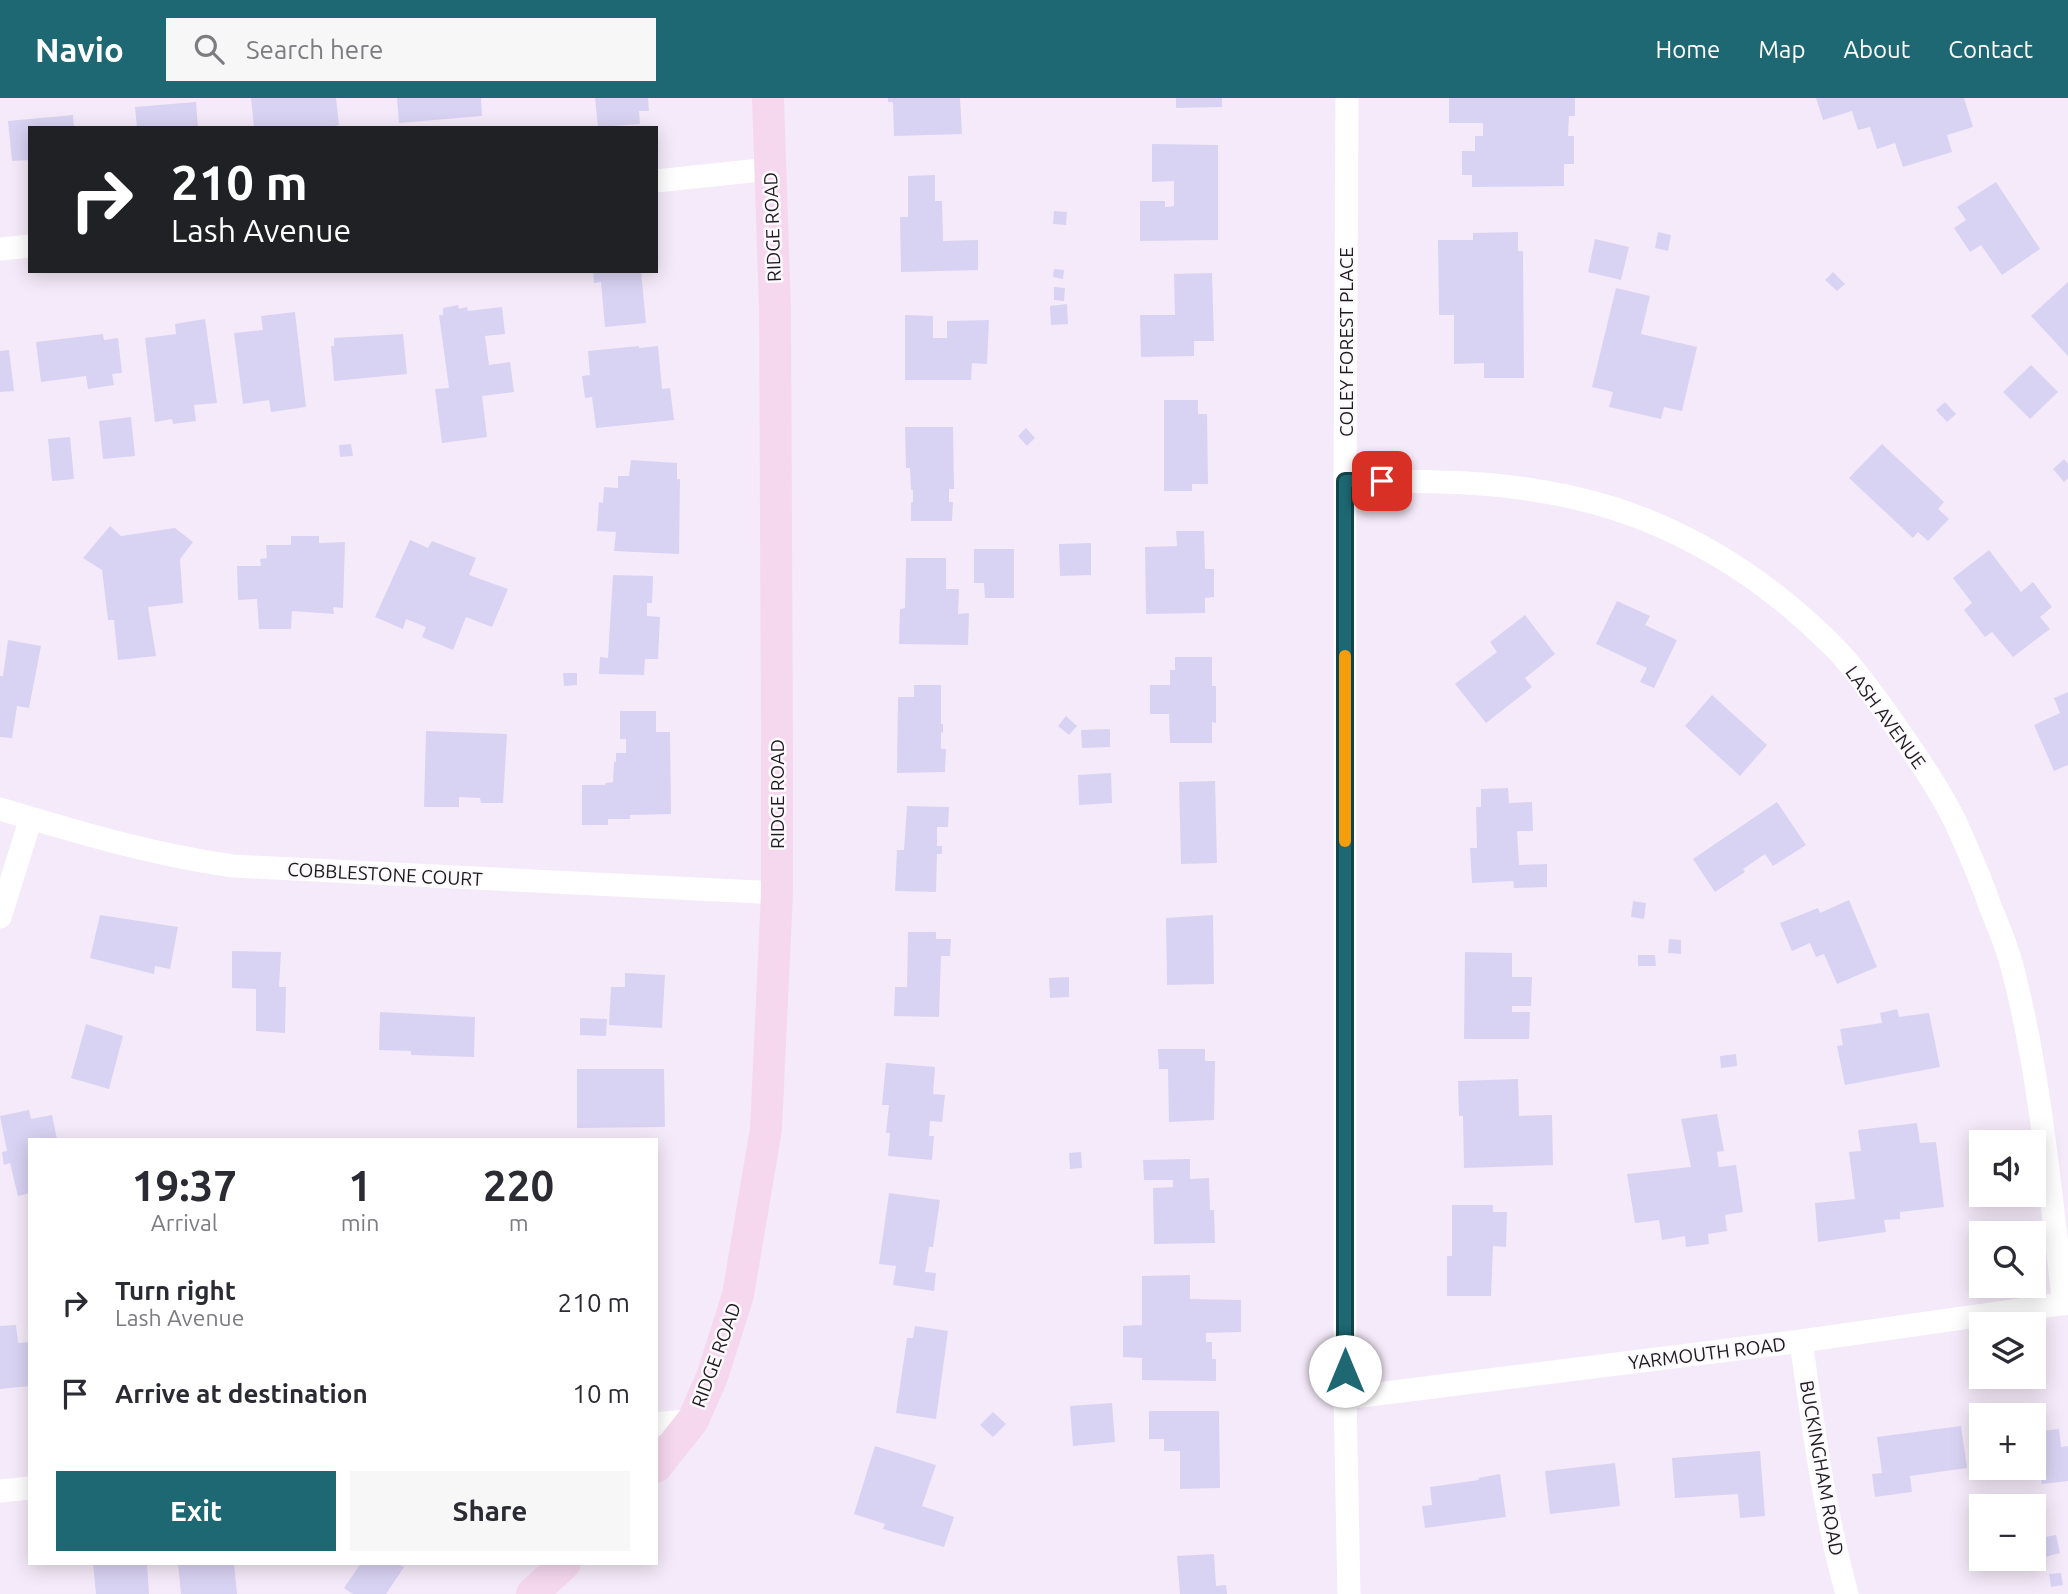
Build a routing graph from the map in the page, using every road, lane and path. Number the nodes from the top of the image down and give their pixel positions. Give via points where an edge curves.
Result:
1 (768, 98) edge
2 (1348, 98) edge
3 (769, 169) junction
4 (658, 181) edge
5 (28, 246) edge
6 (0, 249) edge
7 (1345, 481) junction
8 (0, 809) edge
9 (31, 818) junction
10 (776, 893) junction
11 (0, 917) edge
12 (2066, 1303) edge
13 (1801, 1341) junction
14 (1345, 1398) junction
15 (693, 1420) junction
16 (658, 1424) edge
17 (658, 1464) edge
18 (28, 1488) edge
19 (0, 1491) edge
20 (563, 1565) edge
21 (531, 1594) edge
22 (1349, 1594) edge
23 (1847, 1594) edge

1 - 3 street, RIDGE ROAD
2 - 7 street, COLEY FOREST PLACE
3 - 4 street
3 - 10 street, RIDGE ROAD via 775,309
5 - 6 street
7 - 12 street, LASH AVENUE via 1533,489 1624,512 1664,527 1743,570 1834,646 1895,726 1953,818 2012,967 2036,1082
7 - 14 street, COLEY FOREST PLACE
8 - 9 street, COBBLESTONE COURT
9 - 10 street, COBBLESTONE COURT via 142,849 233,866
9 - 11 street
10 - 15 street, RIDGE ROAD via 766,1129 738,1295
12 - 13 street, YARMOUTH ROAD
13 - 14 street, YARMOUTH ROAD
13 - 23 street, BUCKINGHAM ROAD via 1818,1464
14 - 22 street, COLEY FOREST PLACE
15 - 16 street
15 - 17 street, RIDGE ROAD
18 - 19 street
20 - 21 street

